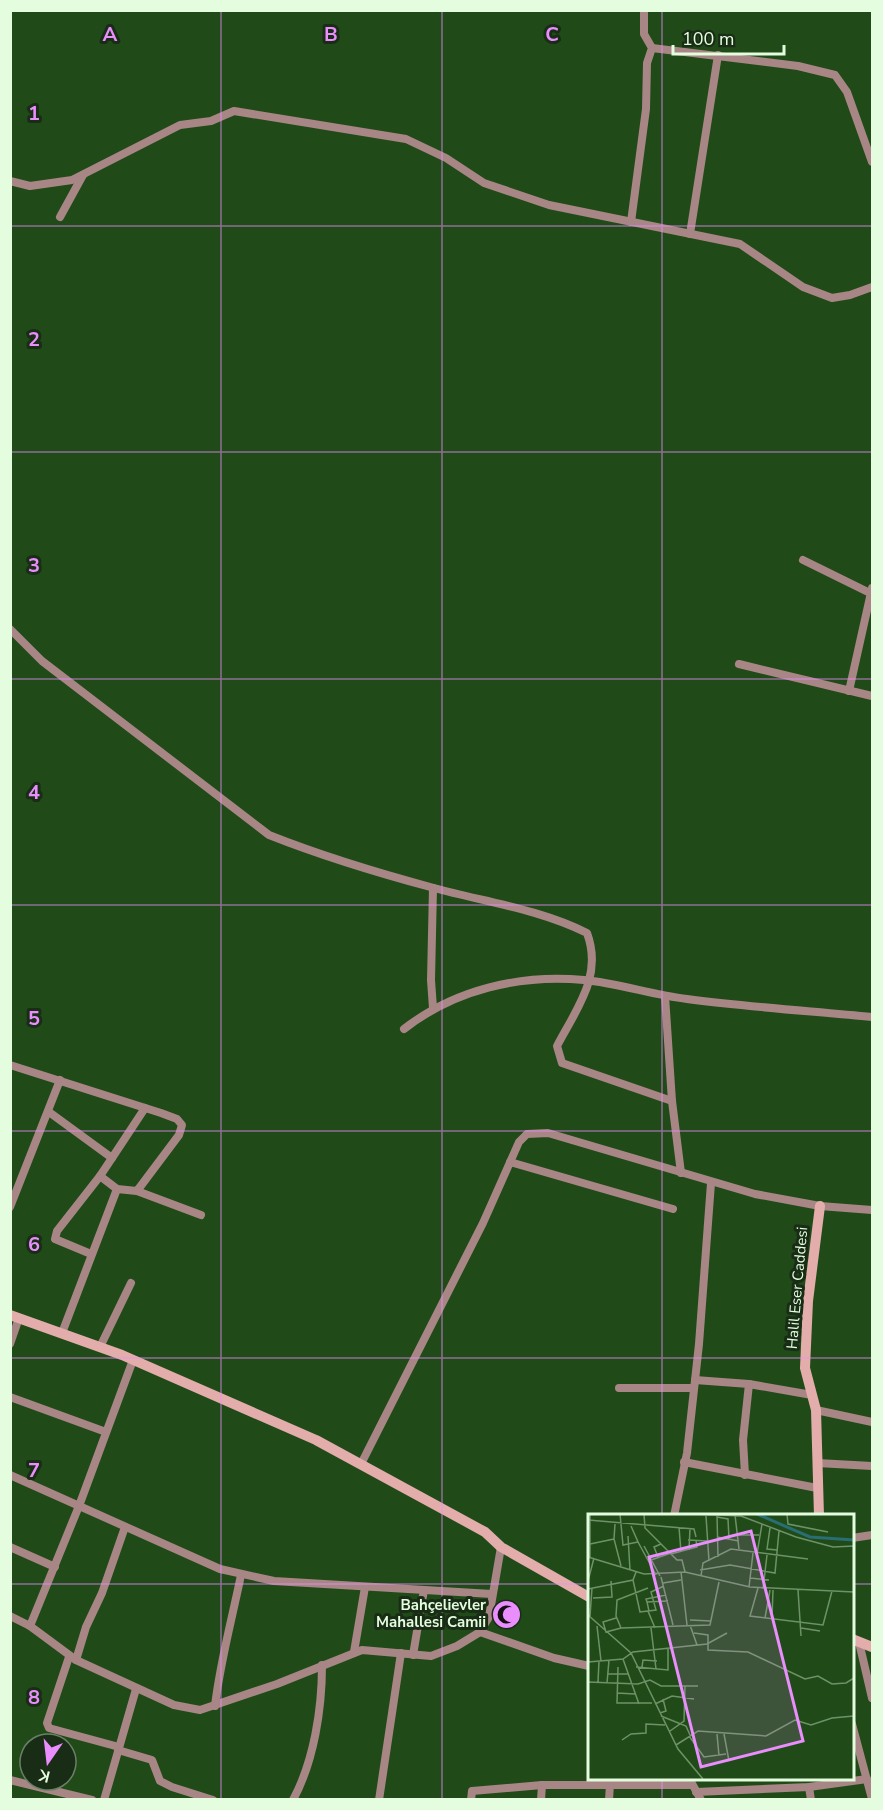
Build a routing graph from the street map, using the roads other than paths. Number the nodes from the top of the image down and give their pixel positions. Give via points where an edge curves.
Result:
1 (644, 10) edge
2 (652, 48) junction
3 (718, 56) junction
4 (873, 162) edge
5 (84, 174) junction
6 (10, 180) edge
7 (60, 217) dead end
8 (631, 222) junction
9 (690, 234) junction
10 (873, 287) edge
11 (803, 561) dead end
12 (872, 592) edge
13 (10, 629) edge
14 (740, 664) dead end
15 (849, 691) junction
16 (873, 696) edge
17 (433, 888) junction
18 (591, 981) junction
19 (665, 996) junction
20 (433, 1008) junction
21 (873, 1017) edge
22 (404, 1029) dead end
23 (10, 1065) edge
24 (60, 1080) junction
25 (672, 1101) junction
26 (145, 1107) junction
27 (49, 1112) junction
28 (112, 1158) junction
29 (510, 1162) junction
30 (681, 1173) junction
31 (100, 1176) junction
32 (711, 1183) junction
33 (117, 1189) junction
34 (137, 1191) junction
35 (820, 1206) junction
36 (10, 1207) edge
37 (673, 1209) dead end
38 (873, 1210) edge
39 (201, 1215) dead end
40 (91, 1254) junction
41 (131, 1283) dead end
42 (15, 1316) edge
43 (62, 1333) junction
44 (10, 1344) edge
45 (100, 1347) junction
46 (133, 1360) junction
47 (694, 1384) junction
48 (749, 1384) junction
49 (619, 1388) dead end
50 (812, 1395) junction
51 (10, 1397) edge
52 (816, 1410) junction
53 (873, 1422) edge
54 (106, 1432) junction
55 (684, 1462) junction
56 (818, 1463) junction
57 (361, 1464) junction
58 (873, 1466) edge
59 (10, 1475) edge
60 (746, 1475) junction
61 (817, 1488) junction
62 (80, 1506) junction
63 (674, 1514) edge
64 (819, 1514) edge
65 (125, 1527) junction
66 (873, 1535) edge
67 (853, 1538) edge
68 (10, 1547) edge
69 (501, 1547) junction
70 (55, 1567) junction
71 (241, 1575) junction
72 (365, 1587) junction
73 (424, 1590) junction
74 (492, 1594) junction
75 (588, 1596) edge
76 (10, 1616) edge
77 (30, 1626) junction
78 (480, 1632) junction
79 (855, 1640) edge
80 (873, 1647) edge
81 (354, 1652) junction
82 (402, 1653) junction
83 (413, 1655) junction
84 (73, 1659) junction
85 (322, 1665) junction
86 (588, 1666) edge
87 (136, 1689) junction
88 (873, 1698) edge
89 (215, 1706) junction
90 (853, 1728) edge
91 (119, 1749) junction
92 (867, 1779) junction
93 (10, 1780) edge
94 (614, 1782) edge
95 (814, 1784) edge
96 (542, 1785) junction
97 (692, 1785) edge
98 (196, 1796) edge
99 (873, 1799) edge
100 (92, 1800) edge
101 (104, 1800) edge
102 (213, 1800) edge
103 (293, 1800) edge
104 (379, 1800) edge
105 (471, 1800) edge
106 (541, 1800) edge
107 (609, 1800) edge
108 (701, 1800) edge
109 (811, 1800) edge

1 - 2 street via 644,34
2 - 3 street
2 - 8 street via 647,63 646,109
3 - 4 street via 835,75 847,92
3 - 9 street
5 - 6 street via 72,180 30,186
5 - 7 street
5 - 8 street via 180,125 211,122 234,111 406,139 446,158 484,183 549,205
8 - 9 street
9 - 10 street via 740,244 803,287 832,298
11 - 12 street
12 - 15 street
13 - 17 street via 42,661 268,835
14 - 15 street
15 - 16 street
17 - 18 street via 545,915 587,933 593,950
17 - 20 street
18 - 19 street
18 - 20 street via 528,981 479,988
18 - 25 street via 557,1046 562,1063
19 - 21 street
19 - 25 street
20 - 22 street
23 - 24 street
24 - 26 street
24 - 27 street
25 - 30 street
26 - 28 street
26 - 34 street via 177,1119 182,1125 179,1135
27 - 28 street
27 - 36 street
28 - 31 street
29 - 30 street via 527,1134 548,1133
29 - 37 street
29 - 57 street
30 - 32 street
31 - 33 street
31 - 40 street via 57,1231 55,1239
32 - 35 street
32 - 47 street
33 - 34 street
33 - 40 street
34 - 39 street
35 - 38 street
35 - 50 street, Halil Eser Caddesi via 808,1301 805,1368
40 - 43 street
41 - 45 street
42 - 43 street
42 - 44 street
43 - 45 street
45 - 46 street
46 - 54 street
46 - 57 street via 316,1440
47 - 48 street
47 - 49 street
47 - 55 street
48 - 50 street
48 - 60 street via 743,1440
50 - 52 street, Halil Eser Caddesi
51 - 54 street
52 - 53 street
52 - 56 street, Halil Eser Caddesi
54 - 62 street
55 - 60 street
55 - 63 street
56 - 58 street
56 - 61 street, Halil Eser Caddesi
57 - 69 street via 485,1532
59 - 62 street
60 - 61 street
61 - 64 street, Halil Eser Caddesi
62 - 65 street
62 - 70 street
65 - 71 street
65 - 84 street
66 - 67 street
68 - 70 street
69 - 74 street
69 - 75 street
70 - 77 street
71 - 72 street
71 - 89 street via 220,1665
72 - 73 street
72 - 81 street
73 - 74 street
73 - 83 street
74 - 78 street via 489,1617
76 - 77 street
77 - 84 street
78 - 83 street via 431,1656
78 - 86 street
79 - 80 street
79 - 88 street
81 - 82 street
81 - 85 street
82 - 83 street
82 - 104 street
84 - 87 street
84 - 91 street via 47,1722 49,1728
85 - 89 street
85 - 103 street via 322,1694 304,1779
87 - 89 street via 174,1705 200,1710
87 - 91 street
90 - 92 street
91 - 98 street via 152,1760 160,1781
91 - 101 street
92 - 95 street
92 - 99 street
93 - 100 street
94 - 96 street
94 - 97 street
94 - 107 street
95 - 97 street
95 - 109 street
96 - 105 street via 472,1791
96 - 106 street
97 - 108 street
98 - 102 street

